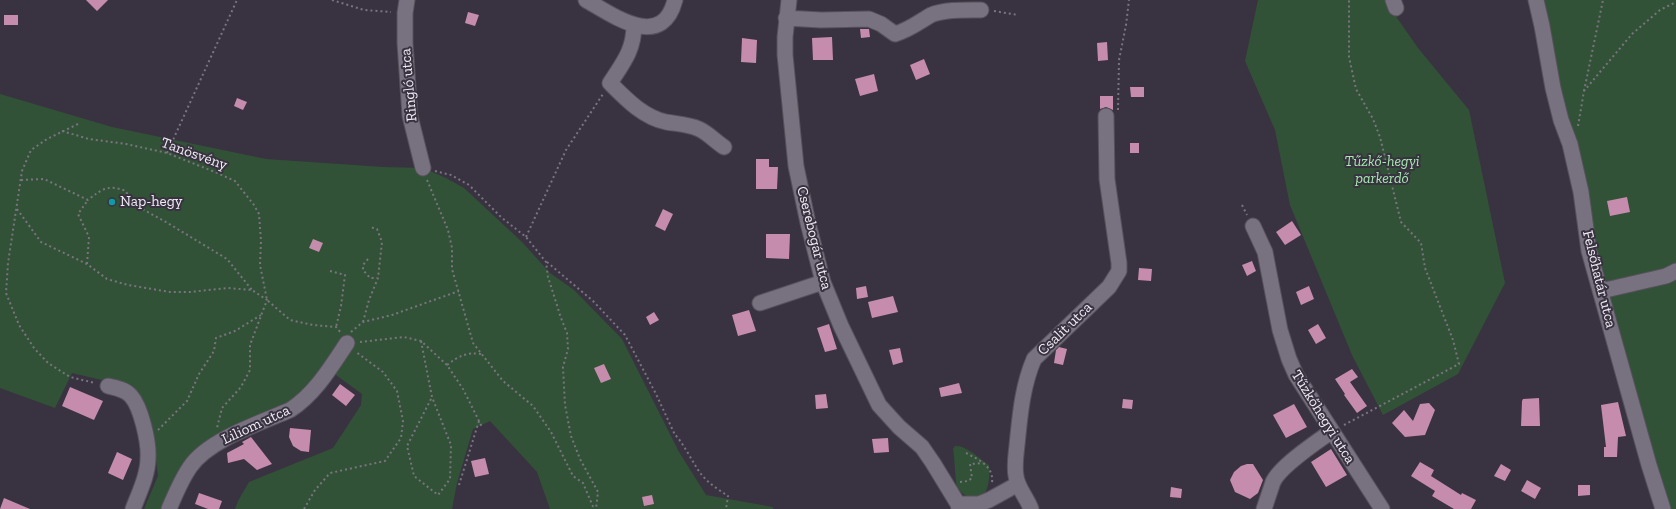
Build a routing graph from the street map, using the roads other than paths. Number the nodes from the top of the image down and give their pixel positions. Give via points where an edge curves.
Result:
1 (586, 0) edge
2 (675, 0) edge
3 (789, 0) edge
4 (1536, 0) edge
5 (406, 7) edge
6 (981, 10) road end
7 (786, 18) junction
8 (640, 26) junction
9 (1112, 116) road end
10 (724, 147) dead end
11 (423, 168) road end
12 (1253, 226) dead end
13 (1676, 271) edge
14 (823, 282) junction
15 (1600, 291) junction
16 (760, 303) dead end
17 (347, 343) road end
18 (108, 386) road end
19 (1332, 431) junction
20 (1018, 484) junction
21 (958, 507) edge
22 (1266, 507) edge
23 (134, 509) edge
24 (169, 509) edge
25 (1031, 509) edge
26 (1382, 509) edge
27 (1663, 509) edge

1 - 8 street via 620,20
2 - 8 street via 668,18 661,23
3 - 7 street, Cserebogár utca
4 - 15 street, Felsőhatár utca via 1553,88 1581,192 1589,251
5 - 11 street, Ringló utca via 405,43 410,116
6 - 7 street via 932,15 907,31 895,34 869,19
7 - 14 street, Cserebogár utca via 785,55 796,166
8 - 10 street via 629,54 610,83 628,101 649,116 700,130
9 - 20 street, Csalit utca via 1106,160 1119,271 1109,287 1034,359 1020,410 1015,466
12 - 19 street, Tűzkőhegyi utca via 1265,252 1280,330 1289,359 1296,375
13 - 15 street via 1666,276
14 - 16 street
14 - 21 street, Cserebogár utca via 879,405 922,447
15 - 27 street, Felsőhatár utca
17 - 24 street, Liliom utca via 328,371 300,404 210,447 190,467
18 - 23 street via 130,395 137,406 146,440 148,458
19 - 22 street via 1302,452 1277,476
19 - 26 street, Tűzkőhegyi utca
20 - 21 street via 979,504
20 - 25 street, Csalit utca

